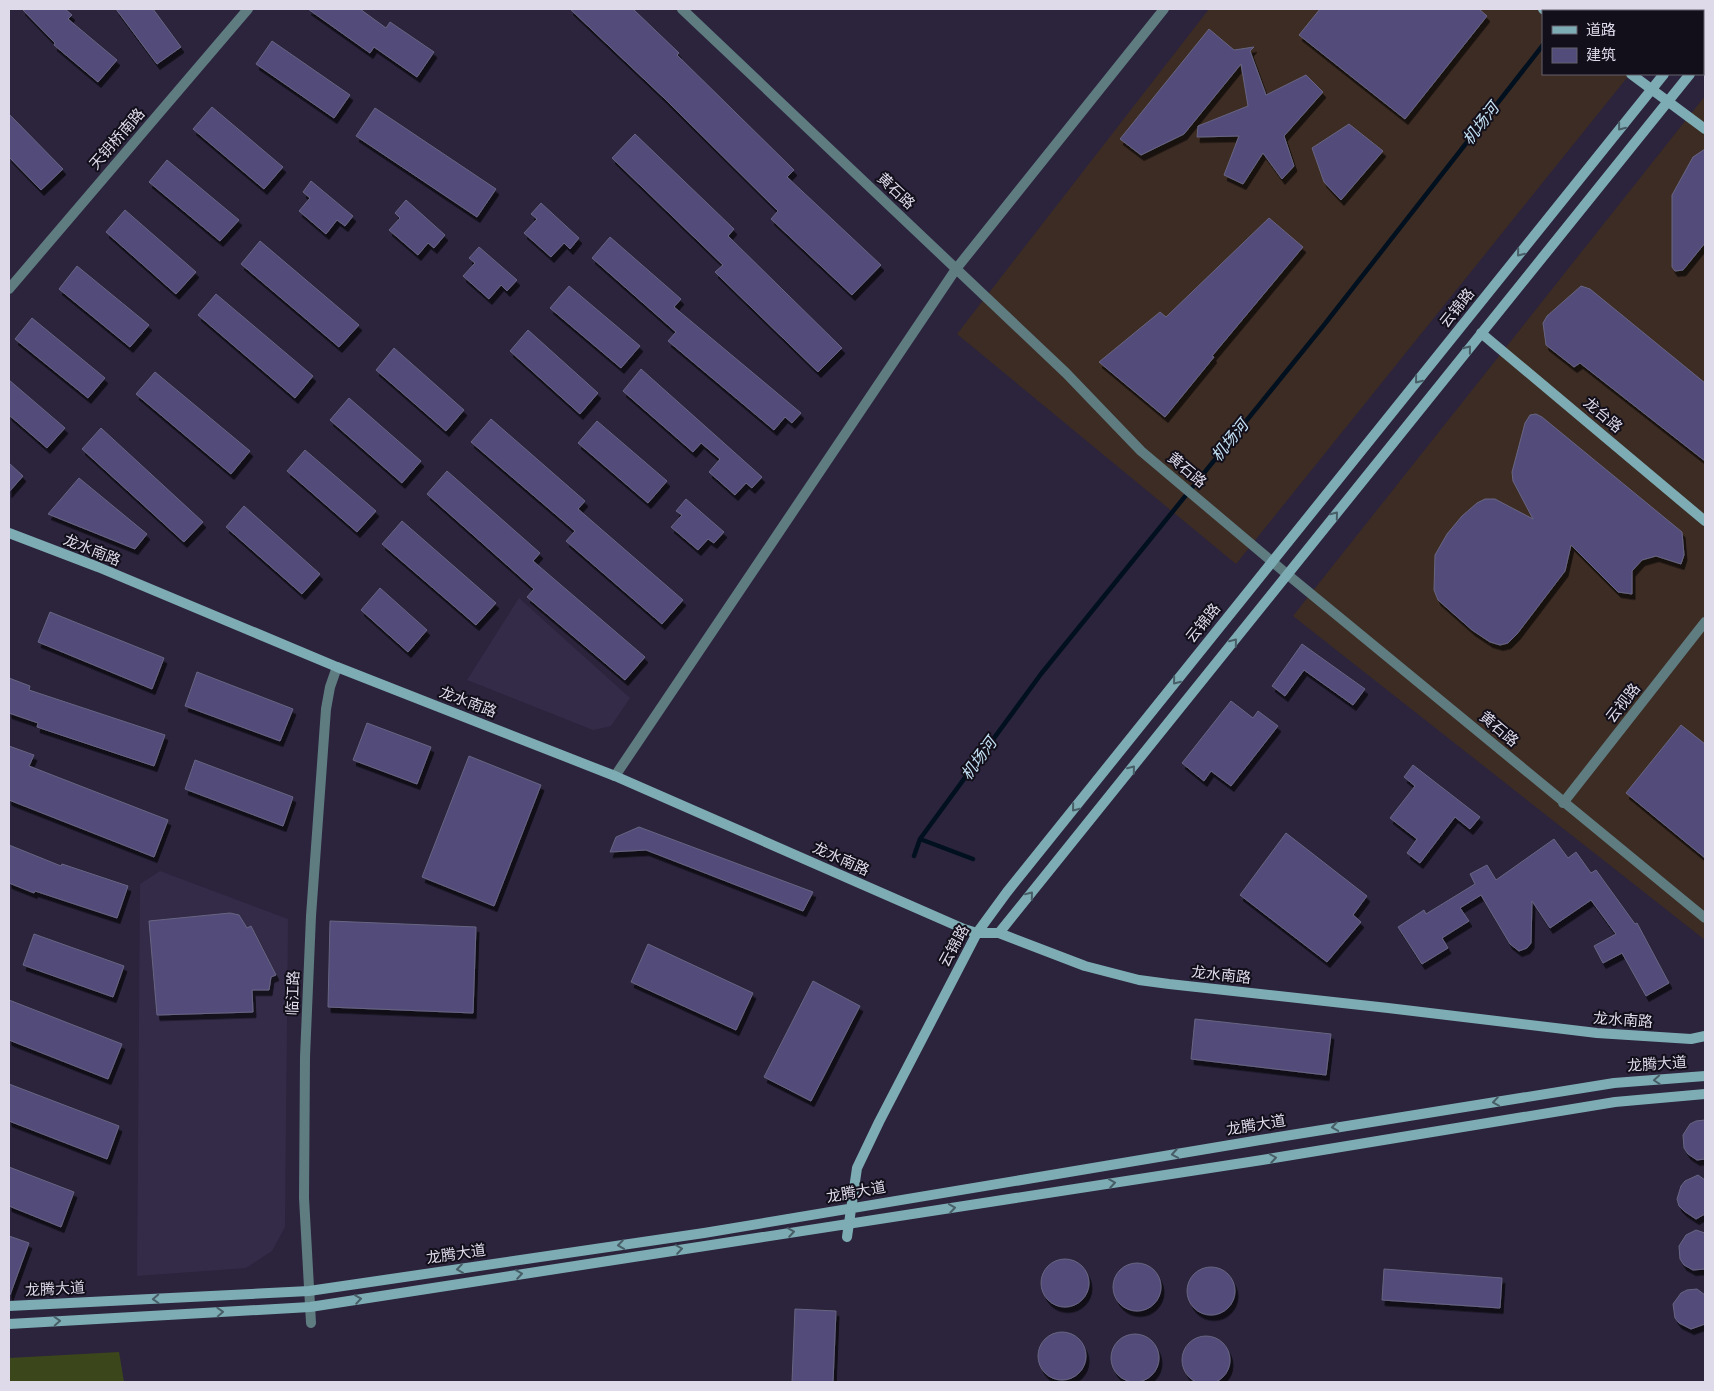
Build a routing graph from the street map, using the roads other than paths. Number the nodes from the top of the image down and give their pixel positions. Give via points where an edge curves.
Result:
1 (248, 9) edge
2 (682, 9) edge
3 (1164, 9) edge
4 (1632, 75) edge
5 (1663, 75) edge
6 (1689, 75) edge
7 (1652, 88) junction
8 (1668, 100) junction
9 (1705, 129) edge
10 (956, 268) junction
11 (9, 289) edge
12 (1481, 333) junction
13 (1705, 521) edge
14 (9, 533) edge
15 (1272, 561) junction
16 (1288, 575) junction
17 (1705, 622) edge
18 (337, 667) junction
19 (615, 776) junction
20 (1563, 802) junction
21 (1705, 918) edge
22 (999, 933) junction
23 (977, 934) junction
24 (1705, 1036) edge
25 (1705, 1076) edge
26 (1705, 1094) edge
27 (851, 1208) junction
28 (849, 1223) junction
29 (847, 1237) dead end
30 (309, 1291) junction
31 (9, 1306) edge
32 (310, 1307) junction
33 (311, 1323) dead end
34 (9, 1324) edge

1 - 11 street, 天钥桥南路
2 - 10 street, 黄石路
3 - 10 street
4 - 7 main road
5 - 7 main road, 云锦路
6 - 8 main road
7 - 8 main road
7 -> 15 main road, 云锦路
8 - 9 main road
8 - 12 main road
10 - 15 street, 黄石路 via 1066,373 1141,451
10 - 19 street
12 - 13 main road, 龙台路
16 -> 12 main road
14 - 18 main road, 龙水南路
15 - 16 street, 黄石路
15 -> 23 main road, 云锦路 via 1013,884
16 - 20 street, 黄石路
22 -> 16 main road
17 - 20 street, 云视路
18 - 19 main road, 龙水南路
18 - 30 street, 临江路 via 326,709 310,935 304,1179
19 - 23 main road, 龙水南路
20 - 21 street, 黄石路
22 - 23 main road, 龙水南路
22 - 24 main road, 龙水南路 via 1085,966 1139,980 1597,1034
23 - 27 main road, 云锦路 via 857,1168
25 -> 27 main road, 龙腾大道 via 1614,1082
28 -> 26 main road, 龙腾大道 via 1616,1102
27 - 28 main road, 云锦路
27 -> 30 main road, 龙腾大道
28 - 29 main road, 云锦路
32 -> 28 main road, 龙腾大道
30 -> 31 main road, 龙腾大道
30 - 32 street, 临江路
32 - 33 street, 临江路
34 -> 32 main road, 龙腾大道

